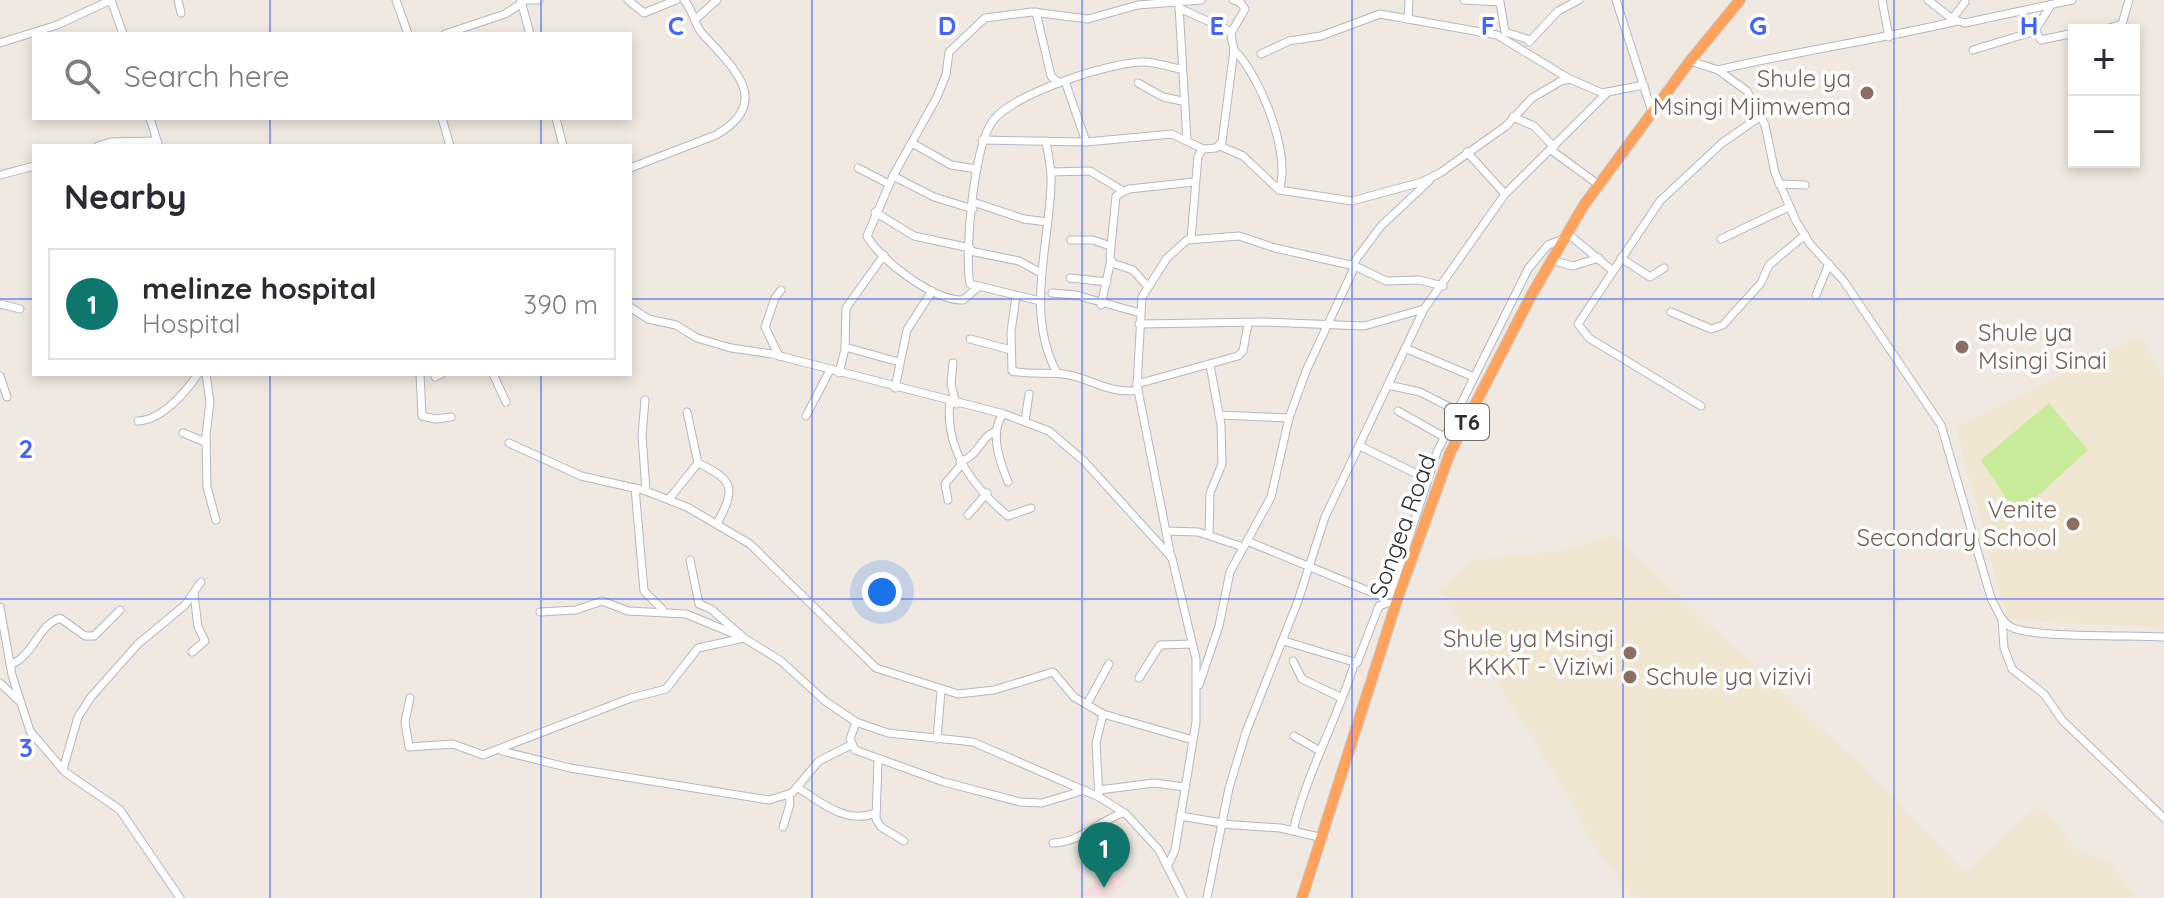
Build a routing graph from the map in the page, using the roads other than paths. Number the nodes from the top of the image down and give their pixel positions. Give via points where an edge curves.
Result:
1 (111, 0) edge
2 (178, 0) edge
3 (396, 0) edge
4 (539, 0) edge
5 (628, 0) edge
6 (676, 0) edge
7 (684, 0) edge
8 (717, 0) edge
9 (1201, 0) edge
10 (1233, 0) edge
11 (1409, 0) edge
12 (1464, 0) edge
13 (1579, 0) edge
14 (1616, 0) edge
15 (1882, 0) edge
16 (1928, 0) edge
17 (2072, 0) edge
18 (2129, 0) edge
19 (521, 1) edge
20 (1965, 2) dead end
21 (1733, 3) edge
22 (1179, 4) edge
23 (2051, 5) junction
24 (1036, 12) junction
25 (181, 13) dead end
26 (697, 18) junction
27 (1408, 19) junction
28 (1954, 20) junction
29 (2122, 24) edge
30 (2035, 31) junction
31 (35, 32) edge
32 (122, 32) edge
33 (407, 32) edge
34 (451, 32) edge
35 (529, 32) edge
36 (32, 33) edge
37 (1231, 33) junction
38 (2068, 34) edge
39 (1889, 37) junction
40 (1530, 40) junction
41 (0, 43) edge
42 (1234, 50) junction
43 (1525, 50) junction
44 (1973, 50) dead end
45 (1261, 54) dead end
46 (1690, 61) junction
47 (1180, 69) junction
48 (1718, 70) junction
49 (1570, 79) junction
50 (1062, 82) junction
51 (1138, 83) dead end
52 (1644, 85) junction
53 (1607, 93) junction
54 (1182, 101) junction
55 (1653, 114) junction
56 (1761, 116) junction
57 (1513, 117) junction
58 (151, 120) edge
59 (443, 120) edge
60 (556, 120) edge
61 (982, 140) junction
62 (1046, 141) junction
63 (1187, 141) junction
64 (1086, 142) junction
65 (912, 143) junction
66 (104, 144) edge
67 (158, 144) edge
68 (449, 144) edge
69 (562, 144) edge
70 (1220, 146) junction
71 (1552, 148) junction
72 (1203, 149) junction
73 (1467, 152) junction
74 (32, 167) edge
75 (632, 167) edge
76 (858, 168) dead end
77 (977, 169) junction
78 (1051, 172) junction
79 (0, 175) edge
80 (893, 176) junction
81 (1433, 176) junction
82 (1194, 182) junction
83 (889, 184) junction
84 (1779, 184) junction
85 (1599, 185) junction
86 (1805, 185) dead end
87 (1279, 190) junction
88 (1123, 191) junction
89 (1505, 194) junction
90 (973, 205) junction
91 (1789, 207) junction
92 (875, 212) junction
93 (1047, 222) junction
94 (1805, 235) junction
95 (1565, 236) junction
96 (1191, 239) junction
97 (1721, 239) dead end
98 (1071, 240) dead end
99 (1110, 246) junction
100 (970, 249) junction
101 (884, 255) junction
102 (1599, 258) junction
103 (1621, 258) junction
104 (1111, 260) junction
105 (1551, 260) junction
106 (1829, 264) junction
107 (1354, 265) junction
108 (1664, 268) dead end
109 (1613, 271) junction
110 (1041, 273) junction
111 (1070, 278) dead end
112 (1107, 282) junction
113 (1147, 286) junction
114 (1443, 286) junction
115 (977, 288) junction
116 (781, 290) dead end
117 (932, 291) junction
118 (1052, 293) dead end
119 (1816, 295) dead end
120 (1016, 296) junction
121 (1040, 301) junction
122 (0, 304) edge
123 (1101, 305) junction
124 (632, 308) edge
125 (20, 309) dead end
126 (1424, 309) junction
127 (1671, 312) dead end
128 (1140, 313) junction
129 (1139, 324) junction
130 (1248, 324) junction
131 (1325, 325) junction
132 (970, 339) dead end
133 (845, 347) junction
134 (1405, 348) junction
135 (1011, 350) junction
136 (779, 356) junction
137 (899, 362) junction
138 (953, 363) dead end
139 (1210, 365) junction
140 (830, 370) junction
141 (839, 373) junction
142 (1057, 373) junction
143 (0, 376) edge
144 (197, 376) edge
145 (206, 376) edge
146 (420, 376) edge
147 (494, 376) edge
148 (1474, 377) junction
149 (1388, 385) junction
150 (1138, 387) junction
151 (895, 388) junction
152 (1029, 394) dead end
153 (7, 397) dead end
154 (645, 400) dead end
155 (506, 402) dead end
156 (953, 403) junction
157 (1701, 406) dead end
158 (1398, 411) dead end
159 (1457, 411) junction
160 (687, 412) dead end
161 (1003, 414) junction
162 (1219, 415) junction
163 (806, 416) dead end
164 (451, 417) dead end
165 (1289, 418) junction
166 (138, 421) dead end
167 (1025, 421) junction
168 (996, 431) junction
169 (183, 433) dead end
170 (1444, 437) junction
171 (205, 442) junction
172 (509, 443) dead end
173 (1360, 446) junction
174 (698, 463) junction
175 (961, 463) junction
176 (1427, 479) junction
177 (1008, 482) dead end
178 (635, 488) junction
179 (646, 491) junction
180 (987, 493) junction
181 (669, 499) junction
182 (948, 500) dead end
183 (1031, 508) dead end
184 (968, 515) dead end
185 (216, 520) dead end
186 (717, 524) junction
187 (1166, 531) junction
188 (1209, 535) junction
189 (1245, 544) junction
190 (1172, 558) junction
191 (690, 560) dead end
192 (1310, 564) junction
193 (201, 582) dead end
194 (194, 594) junction
195 (1391, 601) junction
196 (0, 607) edge
197 (120, 610) dead end
198 (665, 611) junction
199 (540, 612) dead end
200 (2002, 619) junction
201 (2164, 637) edge
202 (744, 638) junction
203 (1284, 641) junction
204 (1192, 644) junction
205 (192, 652) dead end
206 (1293, 661) dead end
207 (1355, 662) junction
208 (1109, 664) dead end
209 (10, 665) junction
210 (1139, 678) dead end
211 (0, 683) edge
212 (941, 691) junction
213 (1197, 691) junction
214 (410, 698) dead end
215 (1342, 698) junction
216 (19, 701) junction
217 (1087, 704) junction
218 (1103, 714) junction
219 (856, 722) junction
220 (1294, 736) dead end
221 (937, 739) junction
222 (1193, 740) junction
223 (851, 745) junction
224 (499, 750) junction
225 (1320, 751) junction
226 (878, 760) junction
227 (63, 769) junction
228 (797, 787) junction
229 (1185, 787) junction
230 (1085, 790) junction
231 (1099, 793) junction
232 (789, 795) junction
233 (875, 813) junction
234 (1123, 813) junction
235 (1180, 816) junction
236 (2164, 818) edge
237 (1221, 824) junction
238 (783, 827) dead end
239 (1293, 831) junction
240 (1319, 837) junction
241 (904, 841) dead end
242 (1053, 843) dead end
243 (1168, 865) junction
244 (180, 898) edge
245 (1181, 898) edge
246 (1207, 898) edge
247 (1302, 898) edge

1 - 31 street
1 - 32 street
2 - 25 street
3 - 33 street
4 - 19 street
5 - 6 street via 644,13
7 - 26 street
8 - 26 street
9 - 22 street
10 - 37 street via 1245,9
11 - 27 street
12 - 40 street via 1500,2 1505,32
13 - 40 street via 1558,11
14 - 52 street
15 - 39 street
16 - 28 street
17 - 23 street
18 - 29 street
19 - 34 street via 505,14
19 - 35 street
20 - 28 street
21 - 46 highway, Songea Road / T6
22 - 24 street via 1138,5 1088,19
22 - 37 street
22 - 47 street
23 - 28 street via 1996,18
23 - 30 street
24 - 50 street via 1051,76
24 - 65 street via 1015,8 985,18 949,52 944,81
26 - 75 street via 700,31 732,64 745,109 716,135
27 - 43 street via 1497,35
27 - 45 street via 1377,14
28 - 39 street
30 - 38 street via 2041,40
30 - 44 street
36 - 41 street
37 - 42 street
39 - 48 street
40 - 43 street
42 - 70 street
42 - 87 street via 1264,96 1282,166
43 - 49 street
46 - 48 street
46 - 55 highway, Songea Road / T6
47 - 50 street via 1144,62
47 - 54 street
48 - 56 street via 1747,91
49 - 53 street
49 - 57 street via 1542,91
50 - 61 street via 999,114
50 - 64 street
51 - 54 street
52 - 53 street
52 - 55 street
53 - 71 street
54 - 63 street
55 - 85 highway, Songea Road / T6
56 - 84 street
56 - 103 street via 1669,191
57 - 71 street via 1534,126
57 - 73 street
58 - 67 street
59 - 68 street
60 - 69 street
61 - 62 street
61 - 77 street
62 - 64 street
62 - 78 street
63 - 64 street via 1154,134
63 - 72 street
65 - 77 street via 951,165
65 - 80 street
66 - 67 street
70 - 72 street
70 - 87 street via 1243,156
71 - 85 street
71 - 89 street
72 - 82 street
73 - 81 street
73 - 89 street
74 - 79 street
76 - 83 street
77 - 90 street
78 - 88 street via 1090,171
78 - 93 street
80 - 83 street
80 - 90 street via 934,197
81 - 87 street via 1352,201
81 - 107 street via 1381,226
82 - 88 street
82 - 96 street
83 - 92 street
84 - 86 street
84 - 91 street
85 - 95 highway, Songea Road / T6
88 - 99 street via 1116,196
89 - 114 street
90 - 93 street
90 - 100 street
91 - 94 street
91 - 97 street
92 - 100 street via 914,236
92 - 101 street via 867,236
93 - 110 street
94 - 106 street
94 - 127 street via 1769,265 1755,290 1717,328
95 - 102 street
95 - 105 highway, Songea Road / T6
95 - 148 street via 1548,245 1528,269
96 - 107 street via 1239,236
96 - 113 street via 1167,258
98 - 99 street
99 - 104 street
100 - 110 street via 1019,261
100 - 115 street via 969,278
101 - 117 street
101 - 133 street via 846,308
102 - 105 street via 1573,266
102 - 109 street
103 - 108 street via 1650,277
103 - 109 street
104 - 112 street
104 - 113 street via 1142,276
105 - 195 highway, Songea Road / T6 via 1450,453
106 - 119 street
106 - 200 street via 1941,425 1988,589
107 - 114 street via 1386,281
107 - 131 street
109 - 157 street via 1579,319 1579,330
110 - 121 street
111 - 112 street
112 - 123 street
113 - 128 street
114 - 126 street
115 - 117 street via 963,300
115 - 120 street
116 - 136 street via 765,327
117 - 137 street via 907,330
118 - 123 street
120 - 121 street
120 - 135 street
121 - 142 street via 1045,342
122 - 125 street
123 - 128 street
124 - 136 street via 697,338
126 - 131 street via 1378,325
126 - 134 street
128 - 129 street
129 - 130 street
129 - 150 street
130 - 131 street
130 - 139 street via 1243,351
131 - 165 street
132 - 135 street
133 - 137 street
133 - 141 street
134 - 148 street
134 - 149 street
135 - 142 street via 1012,371
136 - 140 street
137 - 151 street
138 - 156 street
139 - 150 street
139 - 162 street
140 - 141 street
140 - 163 street
141 - 151 street
142 - 150 street via 1109,390
143 - 153 street
144 - 166 street via 157,415
145 - 171 street via 210,402
146 - 164 street via 422,416
147 - 155 street
148 - 159 street
149 - 159 street via 1420,392
149 - 173 street
150 - 187 street
151 - 156 street
152 - 167 street
154 - 179 street
156 - 161 street
156 - 175 street via 949,429
158 - 170 street
159 - 170 street
160 - 174 street
161 - 167 street
161 - 168 street
162 - 165 street
162 - 188 street via 1222,464 1210,493
165 - 189 street via 1271,497
167 - 190 street via 1058,437 1084,461
168 - 175 street via 976,455
168 - 177 street
169 - 171 street
170 - 176 street
171 - 185 street via 208,498
172 - 178 street via 581,476
173 - 176 street
173 - 192 street via 1331,503
174 - 181 street
174 - 186 street via 731,487
175 - 180 street
175 - 182 street via 945,484
176 - 195 street
178 - 179 street
178 - 198 street via 644,591
179 - 181 street
180 - 183 street via 1008,516
180 - 184 street
181 - 186 street
186 - 212 street via 767,558 876,668
187 - 188 street
187 - 190 street
188 - 189 street
189 - 192 street
189 - 213 street via 1230,572
190 - 204 street
191 - 202 street via 699,604
192 - 195 street
192 - 203 street
193 - 194 street
194 - 205 street via 205,641
194 - 227 street via 138,644 91,697 78,717
195 - 207 street via 1379,606 1361,660
195 - 240 highway, Songea Road / T6
196 - 209 street
197 - 209 street via 94,636 85,636 60,618 53,620 31,650
198 - 199 street via 628,611 602,601 576,610
198 - 202 street
200 - 201 street via 2034,631
200 - 236 street via 2012,669 2044,694 2062,720
202 - 219 street
202 - 224 street via 698,648 666,689
203 - 207 street
203 - 237 street via 1246,732
204 - 210 street via 1160,645
204 - 213 street
206 - 215 street via 1302,679
207 - 215 street
208 - 217 street
209 - 216 street
211 - 216 street
212 - 217 street via 994,690 1049,671
212 - 221 street
213 - 222 street
214 - 224 street via 405,722 409,747 453,744 483,755
215 - 225 street
216 - 227 street via 30,731
217 - 218 street
218 - 222 street
218 - 231 street via 1096,743
219 - 221 street via 888,733
219 - 223 street
220 - 225 street
221 - 230 street via 973,742
222 - 229 street
223 - 226 street
223 - 228 street via 819,761
224 - 232 street via 570,768 769,800
225 - 239 street
226 - 230 street via 1020,802 1042,803
226 - 233 street
227 - 244 street via 120,810
228 - 232 street
228 - 233 street via 847,816
229 - 231 street via 1154,783
229 - 235 street
230 - 231 street
231 - 234 street
232 - 238 street
233 - 241 street via 881,827
234 - 242 street via 1076,841
234 - 243 street
235 - 237 street
235 - 243 street
237 - 239 street
237 - 246 street
239 - 240 street
240 - 247 highway, Songea Road / T6
243 - 245 street

